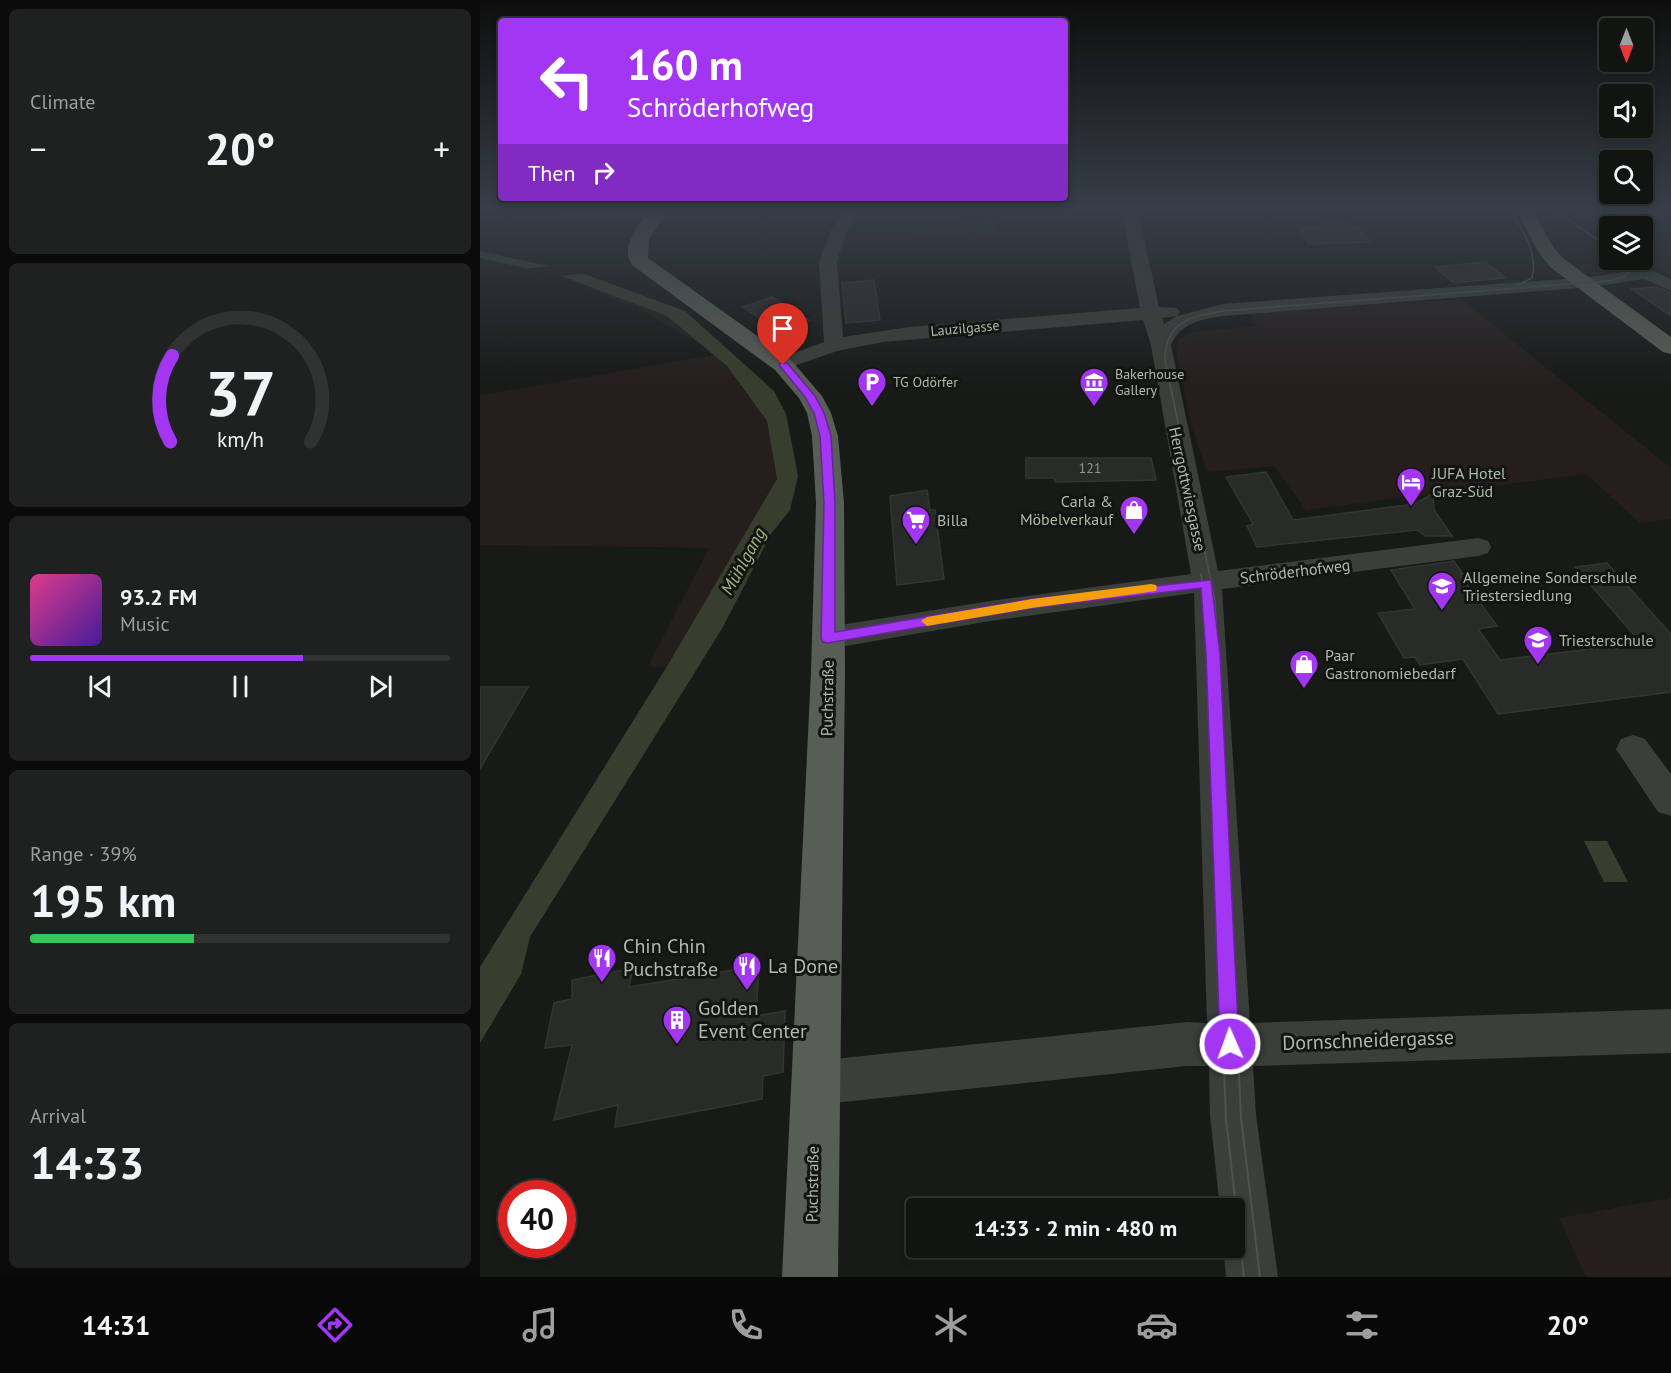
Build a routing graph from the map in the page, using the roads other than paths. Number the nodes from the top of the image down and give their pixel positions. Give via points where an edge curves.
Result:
1 (647, 267) edge
2 (828, 267) edge
3 (1145, 267) edge
4 (1564, 267) edge
5 (1582, 267) edge
6 (1591, 281) junction
7 (1671, 286) edge
8 (1162, 328) junction
9 (1671, 332) edge
10 (834, 344) junction
11 (1671, 347) edge
12 (782, 364) junction
13 (1478, 547) dead end
14 (1207, 583) junction
15 (828, 638) junction
16 (1633, 749) dead end
17 (1671, 801) edge
18 (1671, 1031) edge
19 (1230, 1044) junction
20 (814, 1083) junction
21 (810, 1277) edge
22 (1252, 1277) edge

1 - 12 main road, Puchstraße
2 - 10 street
3 - 8 street, Herrgottwiesgasse
4 - 6 main road
5 - 6 main road
6 - 7 street, Lauzilgasse via 1647,273
6 - 8 street, Lauzilgasse via 1250,307 1204,313
6 - 9 main road
6 - 11 main road
8 - 10 street, Lauzilgasse via 940,330
8 - 14 street, Herrgottwiesgasse
10 - 12 street, Lauzilgasse
12 - 15 main road, Puchstraße via 810,396 825,436 830,503
13 - 14 street, Schröderhofweg
14 - 15 street, Schröderhofweg via 1032,603
14 - 19 street, Herrgottwiesgasse
15 - 20 main road, Puchstraße
16 - 17 street
18 - 19 street, Dornschneidergasse
19 - 20 street, Dornschneidergasse via 1187,1044
19 - 22 street, Herrgottwiesgasse via 1234,1127
20 - 21 main road, Puchstraße

